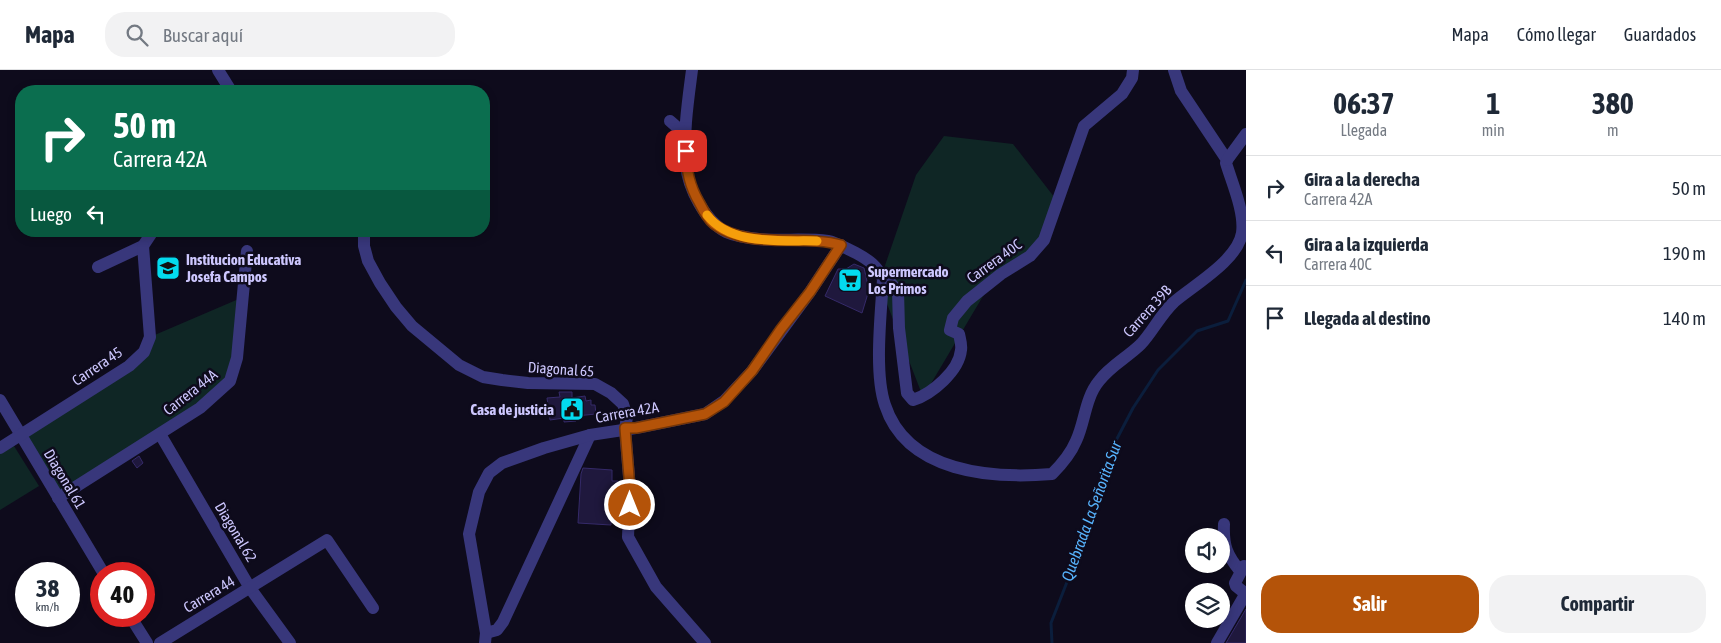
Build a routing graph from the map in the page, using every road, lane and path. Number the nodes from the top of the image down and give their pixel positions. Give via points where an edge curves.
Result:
1 (218, 70) edge
2 (692, 70) edge
3 (1134, 70) edge
4 (1174, 70) edge
5 (225, 85) edge
6 (670, 121) dead end
7 (1246, 134) edge
8 (686, 135) junction
9 (1227, 160) junction
10 (149, 237) edge
11 (364, 237) edge
12 (841, 245) junction
13 (143, 246) junction
14 (247, 251) dead end
15 (98, 267) dead end
16 (883, 279) junction
17 (0, 400) edge
18 (625, 428) junction
19 (160, 434) junction
20 (590, 435) junction
21 (20, 436) junction
22 (0, 448) edge
23 (58, 498) junction
24 (1224, 524) dead end
25 (97, 562) edge
26 (1243, 568) edge
27 (250, 588) junction
28 (1246, 594) edge
29 (373, 608) dead end
30 (137, 627) edge
31 (485, 638) edge
32 (147, 643) edge
33 (160, 643) edge
34 (290, 643) edge
35 (705, 643) edge
36 (1217, 643) edge

1 - 5 street
2 - 8 street, Carrera 40C
3 - 16 street, Carrera 40C via 1122,94 1084,126 1044,240 1030,256 1001,274 960,309 950,330 960,334 962,349 957,364 942,382 914,400 907,394 898,291 894,284
4 - 9 street via 1181,91
6 - 8 street
7 - 9 street
8 - 12 street, Carrera 40C via 686,167 695,196 713,223 727,232 758,239 828,241
9 - 16 street, Carrera 39B via 1242,222 1242,234 1237,245 1218,267 1173,304 1142,343 1104,374 1090,395 1076,442 1052,474 996,476 945,464 908,444 884,404 880,374
10 - 13 street
11 - 18 street, Diagonal 65 via 368,261 396,307 412,326 459,365 484,377 502,380 595,384 623,404 627,417
12 - 16 street, Carrera 40C via 878,268
12 - 18 street, Carrera 42A via 752,371 724,402 705,414
13 - 15 street
13 - 21 street, Carrera 45 via 150,337 144,352 129,366
14 - 19 street, Carrera 44A via 238,358 230,381 200,408
17 - 21 street, Diagonal 61
18 - 20 street, Carrera 42A
18 - 35 street, Diagonal 65 via 630,489 628,537 656,587
19 - 23 street, Carrera 44A
19 - 27 street, Diagonal 62
20 - 31 street via 503,622
20 - 31 street, Carrera 42A via 502,463 489,474 479,492 469,534
21 - 22 street, Carrera 45
21 - 23 street, Diagonal 61
23 - 25 street, Diagonal 61
24 - 26 street via 1223,539 1229,557
26 - 28 street via 1234,583
27 - 29 street, Carrera 44 via 327,540
27 - 33 street, Carrera 44
27 - 34 street, Diagonal 62
28 - 36 street
30 - 32 street

